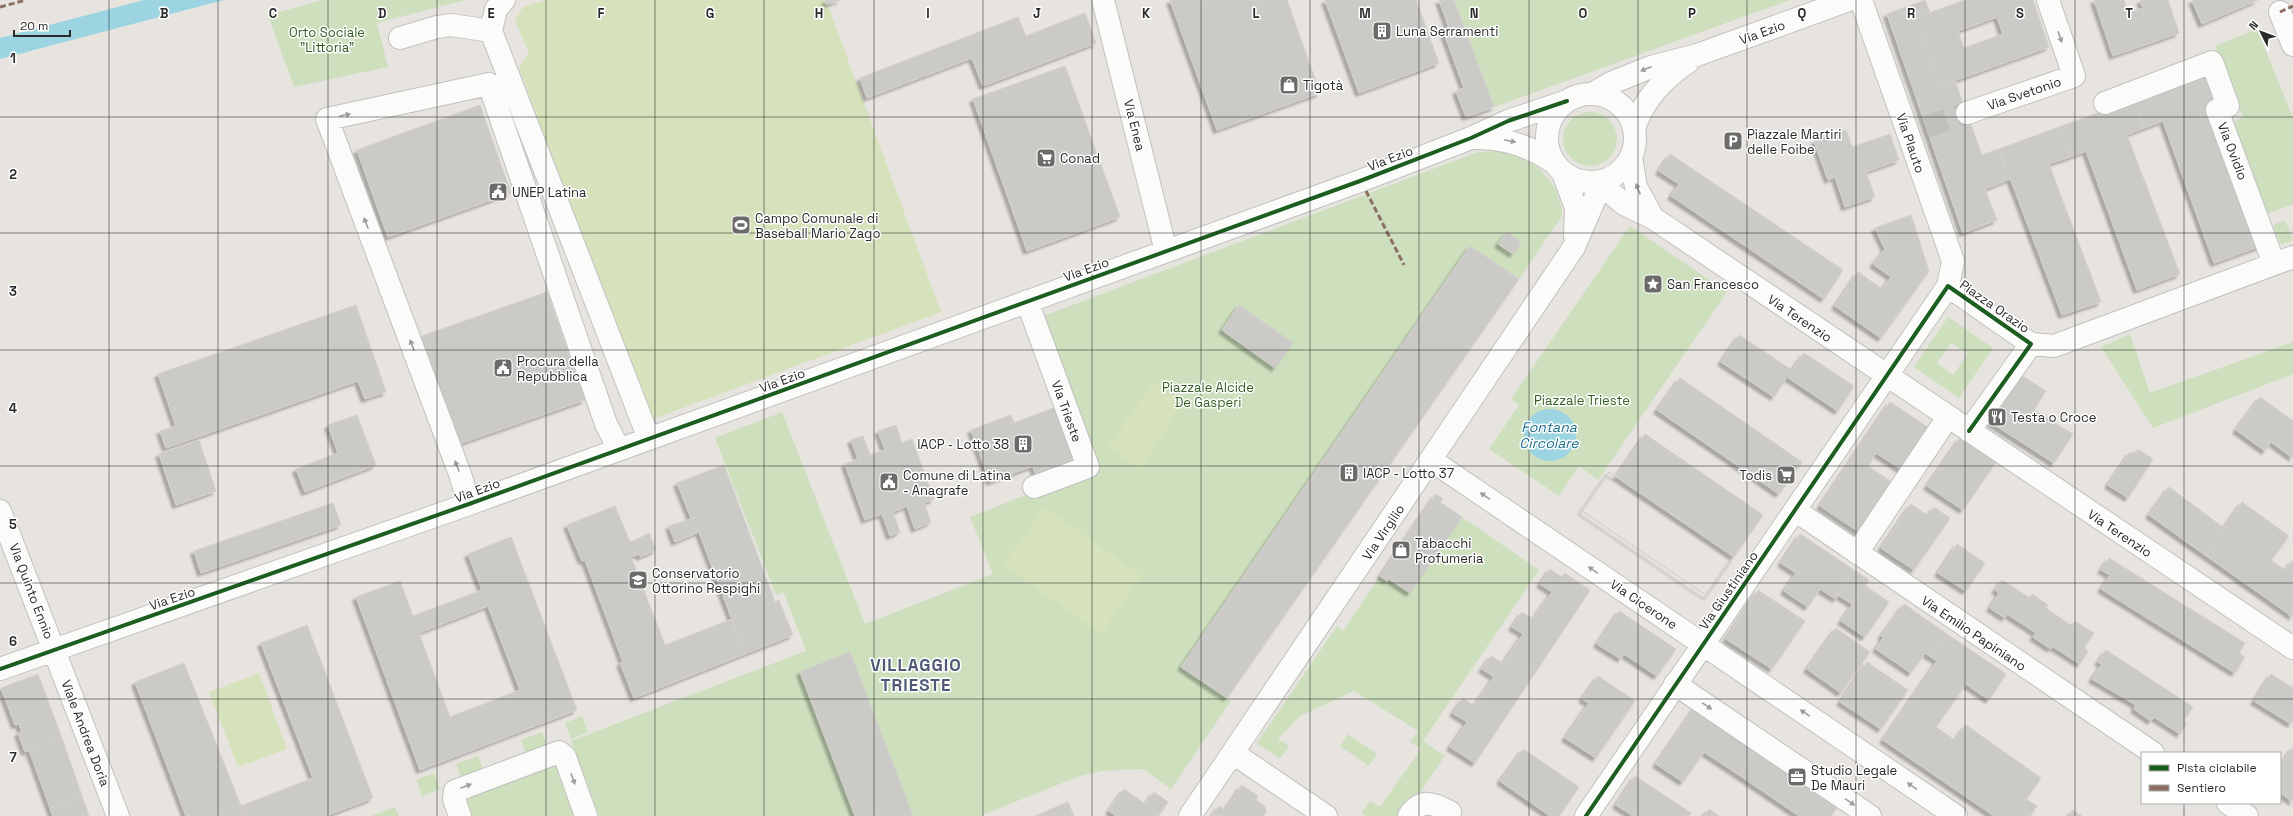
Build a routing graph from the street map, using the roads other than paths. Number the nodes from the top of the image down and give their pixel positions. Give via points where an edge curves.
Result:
1 (504, 0) edge
2 (1103, 0) edge
3 (1849, 0) edge
4 (1861, 0) edge
5 (2048, 0) edge
6 (2280, 12) dead end
7 (491, 31) junction
8 (400, 38) dead end
9 (2293, 45) edge
10 (1697, 55) junction
11 (1592, 94) junction
12 (1567, 101) junction
13 (2105, 103) dead end
14 (1967, 113) tunnel mouth
15 (1634, 128) junction
16 (1472, 138) junction
17 (1631, 157) junction
18 (1558, 167) junction
19 (1598, 182) junction
20 (1624, 204) junction
21 (1653, 218) junction
22 (1574, 247) junction
23 (1166, 251) junction
24 (2284, 260) edge
25 (1948, 286) junction
26 (1027, 301) junction
27 (2031, 344) junction
28 (1886, 376) junction
29 (1948, 417) junction
30 (1969, 432) junction
31 (649, 438) junction
32 (619, 449) junction
33 (1432, 460) junction
34 (1034, 487) dead end
35 (469, 504) junction
36 (0, 511) edge
37 (1796, 511) junction
38 (1857, 553) junction
39 (1702, 644) junction
40 (2293, 648) edge
41 (54, 650) junction
42 (0, 669) edge
43 (1675, 684) junction
44 (2151, 752) edge
45 (1233, 753) junction
46 (2229, 804) edge
47 (1933, 810) edge
48 (1450, 812) dead end
49 (118, 816) edge
50 (460, 816) edge
51 (586, 816) edge
52 (1190, 816) edge
53 (1326, 816) edge
54 (1409, 816) edge
55 (1586, 816) edge
56 (1870, 816) edge
57 (1956, 816) edge
58 (2247, 816) edge

1 - 7 street via 496,9
2 - 23 street, Via Enea
3 - 10 street, Via Ezio
4 - 25 street, Via Plauto via 1917,130 1953,261
5 -> 14 street, Via Svetonio via 2074,76
6 - 9 street
7 - 8 street via 451,25
7 - 31 street
10 -> 11 street, Via Ezio via 1651,67 1611,83
10 - 15 street, Via Ezio via 1656,87 1641,109
11 - 12 street
11 - 15 street via 1614,100 1623,108
12 - 16 street, Via Ezio via 1501,123
12 - 18 street via 1556,110 1546,136 1548,150
13 - 24 street, Via Ovidio via 2212,62 2228,106 2217,110
15 - 17 street via 1635,143
16 -> 18 street, Via Ezio via 1489,137 1518,143 1539,152
16 - 23 street, Via Ezio
17 - 19 street via 1618,174
21 -> 17 street, Via Terenzio via 1636,187
18 - 19 street via 1574,179
18 - 22 street via 1576,208
19 - 20 street, Via Terenzio
19 - 22 street, Via Virgilio via 1596,196
20 - 21 street, Via Terenzio
20 - 22 street, Via Virgilio via 1618,204 1608,210
21 - 28 street, Via Terenzio
22 - 33 street, Via Virgilio
23 - 26 street, Via Ezio
24 - 27 street, Via Ovidio via 2054,346
25 - 27 street, Piazza Orazio
25 - 28 street, Piazza Orazio
26 - 31 street, Via Ezio
26 - 34 street, Via Trieste via 1088,467
27 - 30 street, Piazza Orazio
28 - 29 street, Via Terenzio
28 - 37 street, Via Giustiniano
29 - 30 street, Via Terenzio
29 - 38 street
30 - 40 street, Via Terenzio
31 - 32 street, Via Ezio
32 - 35 street, Via Ezio
35 -> 32 street via 460,474 326,119 489,84 606,424
39 -> 33 street, Via Cicerone
33 - 45 street, Via Virgilio
35 - 41 street, Via Ezio
36 - 41 street, Via Quinto Ennio
37 - 38 street, Via Emilio Papiniano
37 - 39 street, Via Giustiniano
38 - 44 street, Via Emilio Papiniano
39 - 43 street, Via Giustiniano
47 -> 39 street, Via Cicerone
41 - 42 street, Via Ezio
41 - 49 street, Viale Andrea Doria
43 - 55 street, Via Giustiniano
43 -> 56 street
45 - 52 street, Via Virgilio
45 - 53 street
46 - 58 street
47 - 57 street, Via Cicerone
48 - 54 street via 1436,804 1424,804 1414,808
50 -> 51 street via 454,799 455,791 559,752 565,758

